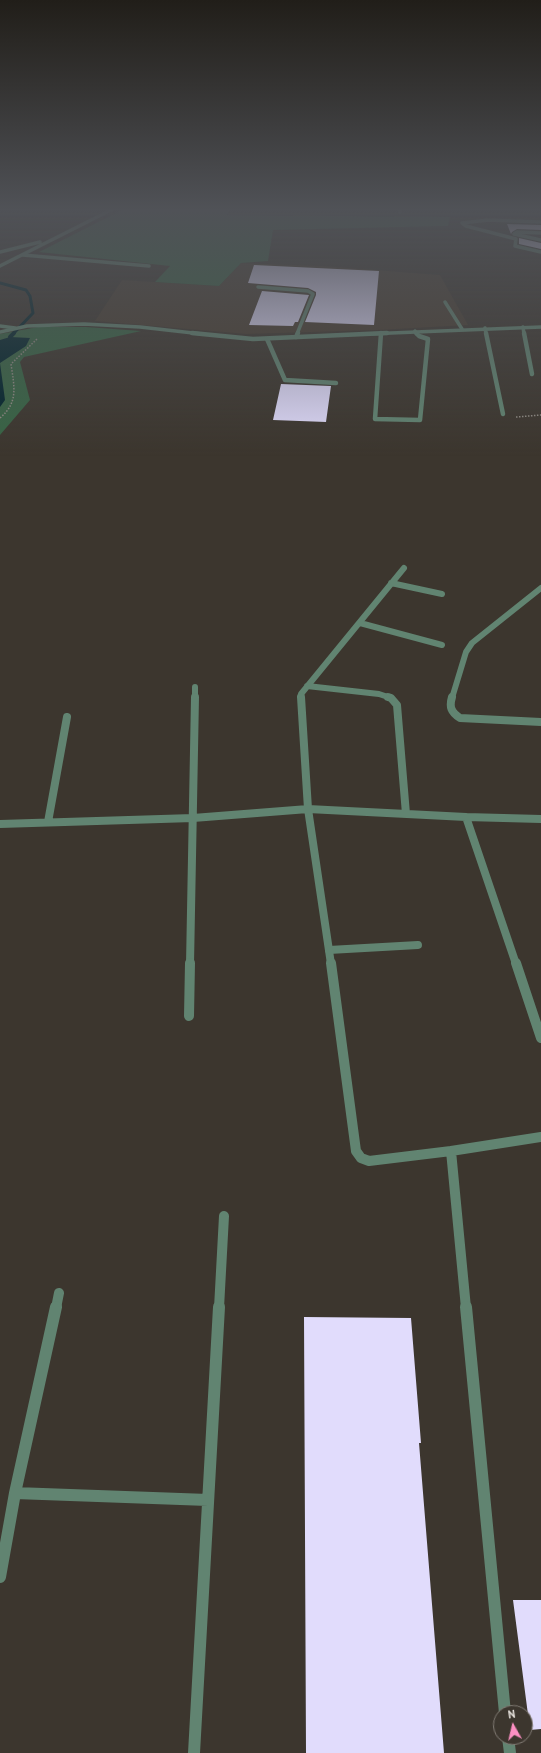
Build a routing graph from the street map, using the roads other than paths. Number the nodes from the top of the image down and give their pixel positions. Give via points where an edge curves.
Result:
1 (309, 292) edge
2 (445, 302) dead end
3 (0, 326) edge
4 (523, 327) junction
5 (541, 327) edge
6 (15, 328) junction
7 (485, 328) junction
8 (462, 329) junction
9 (415, 331) junction
10 (0, 332) edge
11 (382, 333) junction
12 (296, 337) junction
13 (267, 339) junction
14 (532, 374) dead end
15 (336, 383) dead end
16 (503, 414) dead end
17 (404, 568) dead end
18 (391, 583) junction
19 (541, 588) edge
20 (442, 594) dead end
21 (360, 623) junction
22 (442, 645) dead end
23 (307, 686) junction
24 (195, 687) dead end
25 (67, 717) dead end
26 (541, 722) edge
27 (308, 808) junction
28 (406, 814) junction
29 (466, 817) junction
30 (193, 818) junction
31 (541, 818) edge
32 (48, 822) junction
33 (0, 824) edge
34 (418, 945) dead end
35 (329, 950) junction
36 (189, 1016) dead end
37 (541, 1038) edge
38 (541, 1137) edge
39 (451, 1151) junction
40 (224, 1216) dead end
41 (59, 1293) dead end
42 (15, 1493) junction
43 (208, 1500) junction
44 (0, 1577) edge
45 (505, 1705) edge
46 (194, 1753) edge

1 - 12 street via 313,294
2 - 8 street
3 - 6 street
4 - 5 street
4 - 7 street
4 - 14 street
6 - 10 street
6 - 13 street via 84,324
7 - 8 street
7 - 16 street
8 - 9 street
9 - 11 street
9 - 11 street via 419,336 428,339 420,420 375,419
11 - 12 street
12 - 13 street
13 - 15 street via 285,380
17 - 18 street
18 - 20 street
18 - 21 street
19 - 26 street via 472,643 466,652 450,708 460,718
21 - 22 street
21 - 23 street
23 - 27 street via 301,694
23 - 28 street via 379,694 391,698 397,705
24 - 30 street
25 - 32 street
27 - 28 street
27 - 30 street
27 - 35 street
28 - 29 street
29 - 31 street
29 - 37 street
30 - 32 street
30 - 36 street
32 - 33 street
34 - 35 street
35 - 39 street via 356,1151 361,1158 369,1160
38 - 39 street
39 - 45 street
40 - 43 street
41 - 42 street
42 - 43 street
42 - 44 street
43 - 46 street

